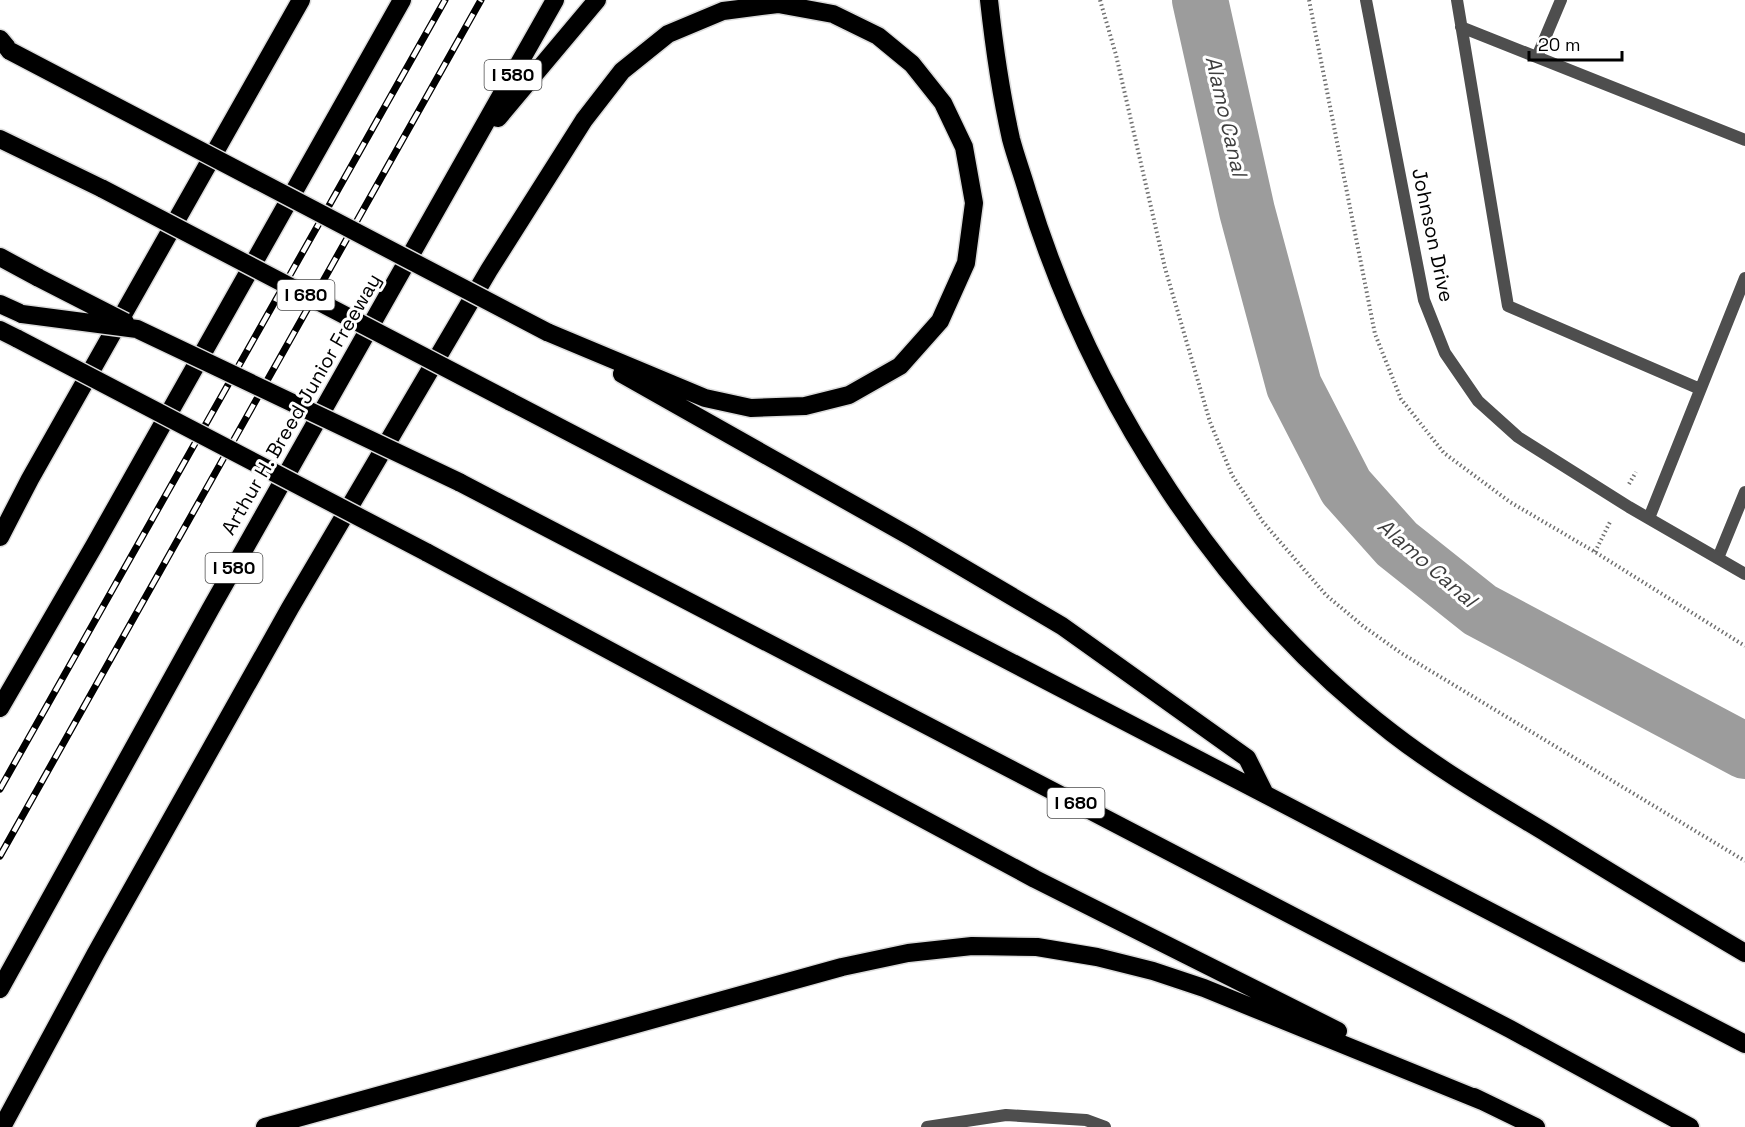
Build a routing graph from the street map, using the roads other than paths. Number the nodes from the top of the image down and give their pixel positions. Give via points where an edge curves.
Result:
1 (296, 0) edge
2 (301, 0) edge
3 (402, 0) edge
4 (555, 0) edge
5 (597, 0) edge
6 (989, 0) edge
7 (1366, 0) edge
8 (1457, 0) edge
9 (1561, 0) edge
10 (1461, 27) junction
11 (3, 46) edge
12 (274, 48) junction
13 (1537, 57) junction
14 (0, 139) edge
15 (1745, 140) edge
16 (471, 149) junction
17 (0, 257) edge
18 (1745, 278) edge
19 (0, 304) edge
20 (137, 329) junction
21 (0, 330) edge
22 (547, 332) junction
23 (1700, 389) junction
24 (30, 479) junction
25 (1745, 492) edge
26 (1649, 518) junction
27 (0, 519) edge
28 (0, 537) edge
29 (1718, 558) junction
30 (1745, 574) edge
31 (0, 708) edge
32 (1265, 794) junction
33 (1745, 953) edge
34 (0, 988) edge
35 (1745, 1044) edge
36 (1482, 1101) junction
37 (2, 1127) edge
38 (265, 1127) edge
39 (927, 1127) edge
40 (1105, 1127) edge
41 (1536, 1127) edge
42 (1690, 1127) edge

1 - 12 highway
2 - 12 highway
3 - 31 highway
4 - 16 highway, Arthur H. Breed Junior Freeway / I 580
5 - 16 highway
6 - 33 highway via 1012,140 1040,234 1078,329 1166,489 1214,554 1319,669 1391,732 1463,783
7 - 26 street, Johnson Drive via 1424,300 1445,352 1478,401 1518,437
8 - 10 street
9 - 13 street
10 - 13 street
10 - 23 street via 1508,306
11 - 22 highway, bridge
12 - 24 highway
13 - 15 street
14 - 32 highway, I 680, bridge
16 - 34 highway, Arthur H. Breed Junior Freeway / I 580
17 - 20 highway, I 680, bridge
18 - 23 street
19 - 20 highway, bridge via 22,314
20 - 42 highway, I 680, bridge via 459,482 1489,1018
21 - 36 highway, bridge via 426,552 1035,879
22 - 32 highway via 1062,626 1247,758
22 - 37 highway via 705,398 751,408 805,405 849,395 900,366 940,321 966,263 974,203 964,147 943,103 912,64 878,36 833,14 778,4 723,11 668,34 622,71 584,120 489,270 290,608
23 - 26 street
24 - 27 highway
24 - 28 highway
25 - 29 street
26 - 29 street, Johnson Drive
29 - 30 street, Johnson Drive
32 - 35 highway, I 680
36 - 38 highway via 1153,971 1037,947 972,946 908,953 842,967
36 - 41 highway
39 - 40 street via 1006,1115 1086,1120

